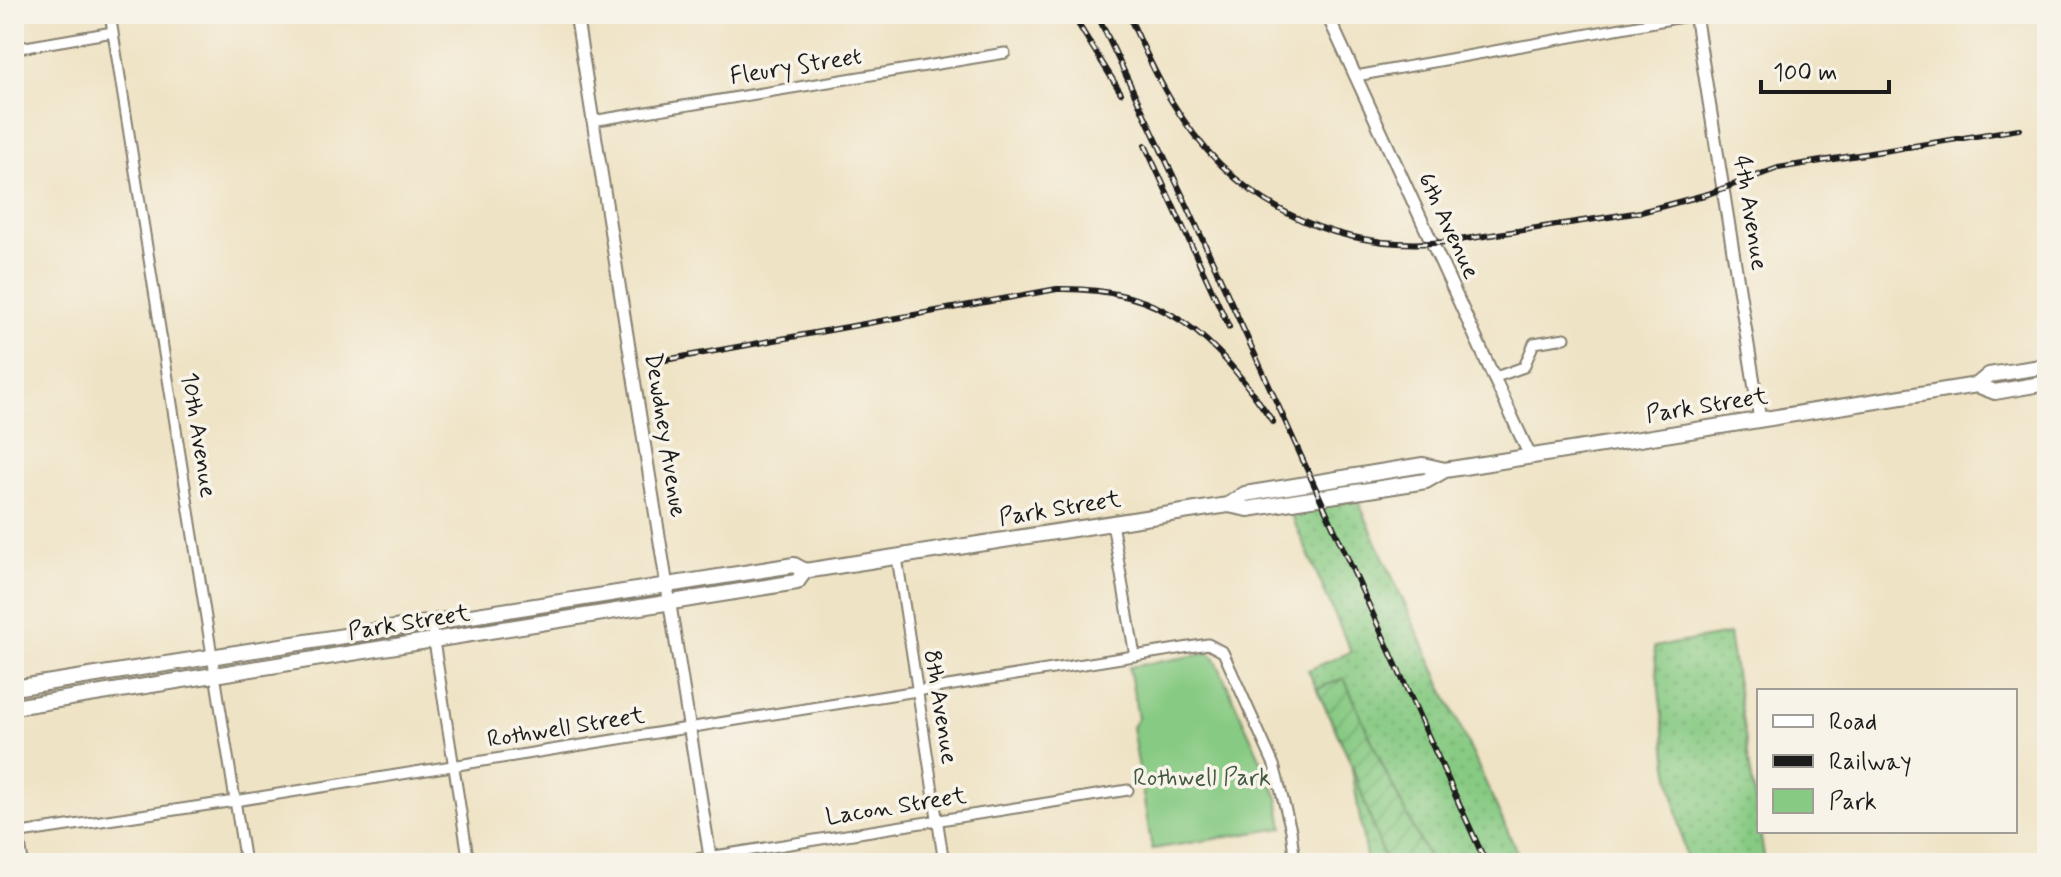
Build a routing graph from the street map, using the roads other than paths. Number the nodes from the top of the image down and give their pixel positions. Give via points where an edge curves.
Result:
1 (110, 14) edge
2 (576, 14) edge
3 (1327, 14) edge
4 (1696, 14) edge
5 (113, 32) junction
6 (14, 49) edge
7 (1005, 53) dead end
8 (1356, 76) junction
9 (592, 121) junction
10 (1565, 338) dead end
11 (2047, 366) edge
12 (1493, 378) junction
13 (2047, 383) edge
14 (1977, 385) junction
15 (1760, 420) junction
16 (1530, 456) junction
17 (1112, 523) junction
18 (897, 557) junction
19 (805, 571) junction
20 (666, 585) junction
21 (669, 604) junction
22 (431, 622) junction
23 (434, 641) junction
24 (213, 656) junction
25 (1135, 656) junction
26 (216, 675) junction
27 (14, 688) edge
28 (918, 692) junction
29 (14, 707) edge
30 (689, 728) junction
31 (454, 767) junction
32 (1128, 790) dead end
33 (235, 801) junction
34 (14, 802) edge
35 (938, 821) junction
36 (16, 834) edge
37 (711, 860) edge
38 (23, 863) edge
39 (245, 863) edge
40 (469, 863) edge
41 (671, 863) edge
42 (944, 863) edge
43 (1295, 863) edge

1 - 5 street, 10th Avenue
2 - 9 street, Dewdney Avenue
3 - 8 street, 6th Avenue
4 - 8 street
4 - 15 street, 4th Avenue
5 - 6 street
5 - 24 street, 10th Avenue
7 - 9 street, Fleury Street
8 - 12 street, 6th Avenue
9 - 20 street, Dewdney Avenue
10 - 12 street via 1534,343 1524,367
11 - 14 main road, Park Street via 1989,375
12 - 16 street, 6th Avenue
13 - 14 main road, Park Street via 1995,392
14 - 15 main road, Park Street
15 - 16 main road, Park Street
16 - 17 main road, Park Street via 1445,470 1426,481 1248,509 1228,505
17 - 18 main road, Park Street
17 - 25 street
18 - 19 main road, Park Street
18 - 28 street, 8th Avenue
19 - 20 main road, Park Street via 794,565
19 - 21 main road, Park Street via 797,582
20 - 21 street, Dewdney Avenue
20 - 22 main road, Park Street
21 - 23 main road, Park Street
21 - 30 street, Dewdney Avenue
22 - 23 street
22 - 24 main road, Park Street
23 - 26 main road, Park Street
23 - 31 street
24 - 26 street, 10th Avenue
24 - 27 main road, Park Street
25 - 28 street, Rothwell Street
25 - 43 street, Rothwell Street via 1208,644 1223,652 1274,765
26 - 29 main road, Park Street
26 - 33 street, 10th Avenue
28 - 30 street, Rothwell Street
28 - 35 street, 8th Avenue
30 - 31 street, Rothwell Street
30 - 37 street, Dewdney Avenue
31 - 33 street, Rothwell Street
31 - 40 street
32 - 35 street, Lacon Street
33 - 36 street, Rothwell Street
33 - 39 street, 10th Avenue
34 - 36 street
35 - 37 street, Lacon Street
35 - 42 street, 8th Avenue
36 - 38 street
37 - 41 street, Lacon Street

